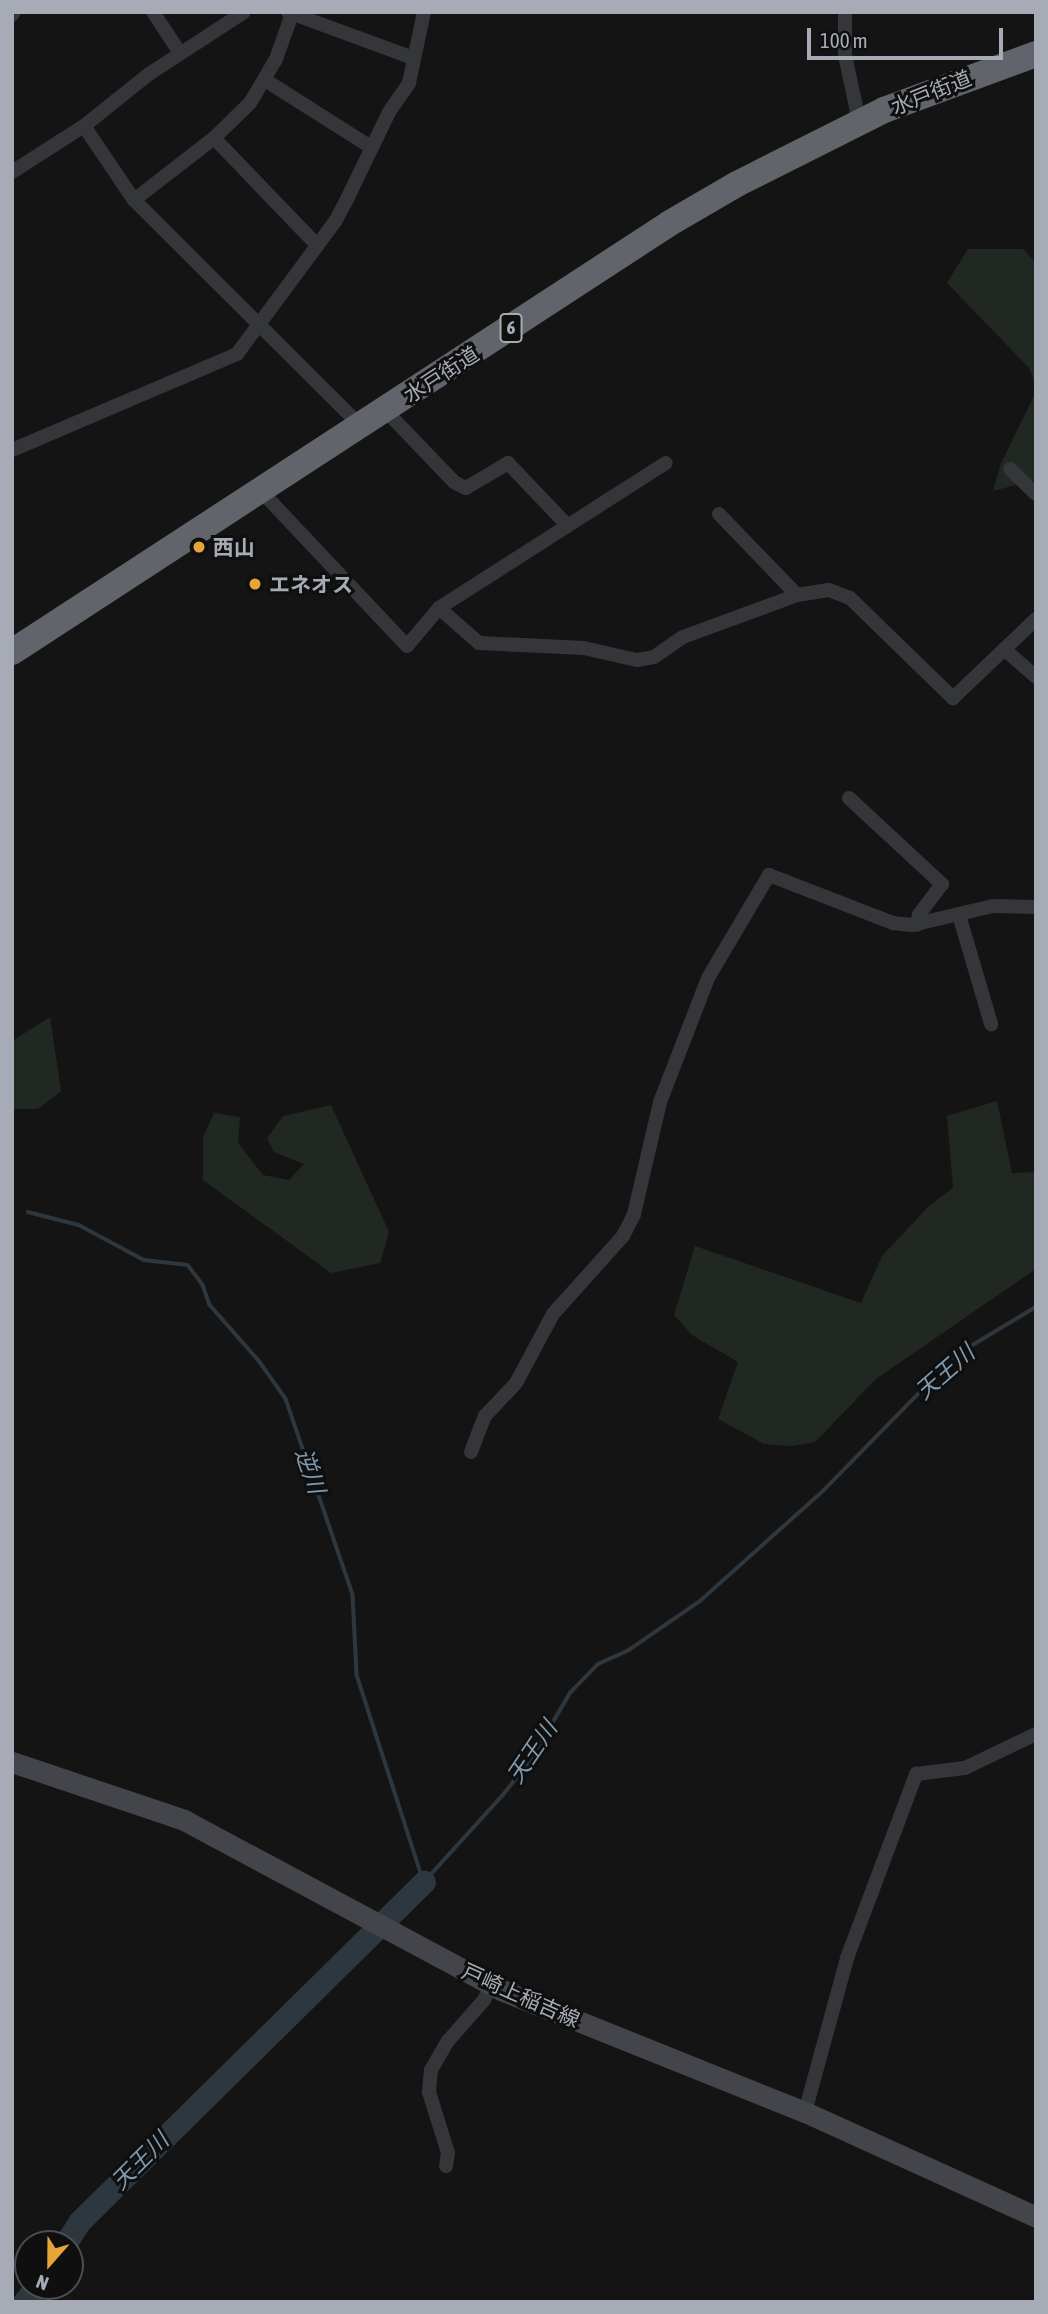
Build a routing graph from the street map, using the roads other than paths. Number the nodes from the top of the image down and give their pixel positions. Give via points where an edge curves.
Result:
1 (153, 12) edge
2 (244, 12) edge
3 (424, 12) edge
4 (845, 12) edge
5 (290, 13) edge
6 (180, 53) junction
7 (1036, 54) edge
8 (413, 58) junction
9 (265, 80) junction
10 (859, 121) junction
11 (84, 125) junction
12 (214, 138) junction
13 (371, 147) junction
14 (12, 173) edge
15 (134, 200) junction
16 (317, 245) junction
17 (258, 326) junction
18 (385, 410) junction
19 (361, 426) junction
20 (12, 450) edge
21 (666, 463) dead end
22 (1010, 469) dead end
23 (260, 490) junction
24 (1036, 494) edge
25 (719, 514) dead end
26 (568, 526) junction
27 (797, 595) junction
28 (439, 608) junction
29 (1036, 619) edge
30 (1004, 649) junction
31 (12, 652) edge
32 (1036, 677) edge
33 (849, 798) dead end
34 (1036, 908) edge
35 (959, 915) junction
36 (917, 925) junction
37 (991, 1024) dead end
38 (471, 1452) dead end
39 (1036, 1734) edge
40 (12, 1762) edge
41 (491, 1985) junction
42 (805, 2112) junction
43 (446, 2166) dead end
44 (1036, 2217) edge

1 - 6 street
2 - 6 street
3 - 8 street
4 - 10 street via 845,55
5 - 8 street
5 - 9 street
6 - 11 street
7 - 10 highway, 水戸街道 / 6
8 - 13 street via 409,83
9 - 12 street via 250,103
9 - 13 street
10 - 18 highway, 水戸街道 / 6 via 670,223
11 - 14 street
11 - 15 street
12 - 15 street
12 - 16 street
13 - 16 street via 342,209
15 - 17 street
16 - 17 street
17 - 19 street
17 - 20 street via 237,354
18 - 19 highway, 水戸街道 / 6
18 - 26 street via 454,482 466,488 508,463
19 - 23 highway, 水戸街道 / 6
21 - 26 street
22 - 24 street
23 - 28 street via 407,646
23 - 31 highway, 水戸街道 / 6
25 - 27 street
26 - 28 street
27 - 28 street via 683,637 654,657 637,660 584,648 479,643
27 - 30 street via 829,590 850,598 953,698
29 - 30 street
30 - 32 street
33 - 36 street via 942,884 919,914
34 - 35 street via 993,906
35 - 36 street
35 - 37 street
36 - 38 street via 866,915 769,875 708,978 660,1102 634,1214 623,1236 553,1314 516,1383 485,1416
39 - 42 street via 965,1768 916,1774 847,1958
40 - 41 main road, 戸崎上稲吉線 via 184,1820
41 - 42 main road, 戸崎上稲吉線
41 - 43 street via 431,2070 429,2092 447,2153
42 - 44 main road, 戸崎上稲吉線

